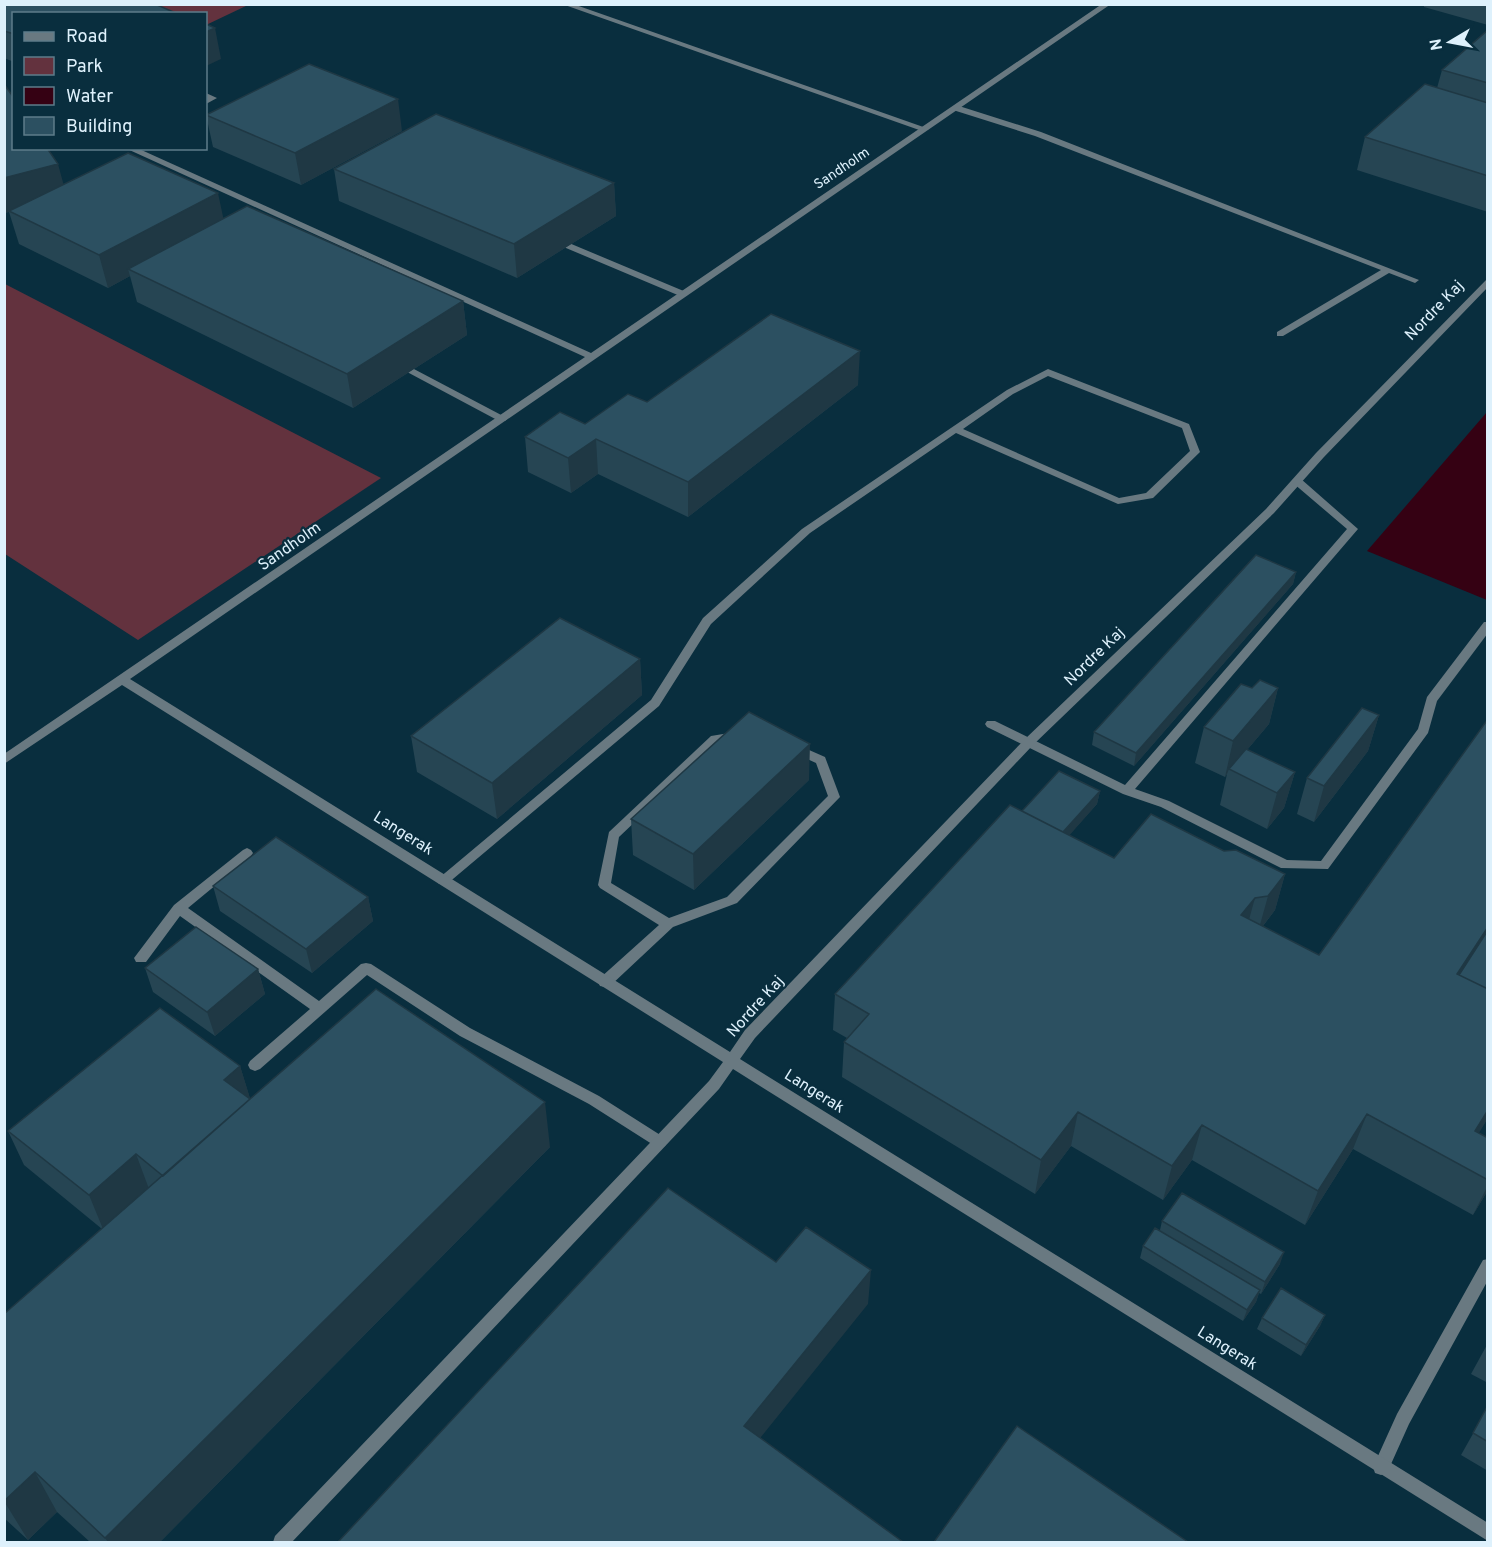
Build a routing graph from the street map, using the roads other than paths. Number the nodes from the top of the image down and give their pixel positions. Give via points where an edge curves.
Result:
1 (565, 4) edge
2 (1108, 4) edge
3 (956, 108) junction
4 (925, 129) junction
5 (133, 150) edge
6 (569, 246) dead end
7 (1388, 270) junction
8 (1415, 280) dead end
9 (1488, 281) edge
10 (683, 294) junction
11 (1280, 334) dead end
12 (592, 357) junction
13 (412, 371) dead end
14 (502, 419) junction
15 (955, 429) junction
16 (1297, 481) junction
17 (1488, 625) edge
18 (123, 680) junction
19 (991, 724) dead end
20 (749, 734) edge
21 (780, 741) edge
22 (1029, 742) junction
23 (4, 760) edge
24 (1126, 791) junction
25 (247, 853) dead end
26 (443, 881) junction
27 (179, 908) junction
28 (668, 924) junction
29 (141, 958) dead end
30 (605, 982) junction
31 (319, 1008) junction
32 (731, 1061) junction
33 (255, 1065) dead end
34 (660, 1142) junction
35 (1488, 1265) edge
36 (1381, 1467) junction
37 (1488, 1533) edge
38 (281, 1542) edge

1 - 4 street
2 - 3 street, Sandholm
3 - 4 street, Sandholm
3 - 7 street via 1038,134
4 - 10 street, Sandholm
5 - 12 street
6 - 10 street
7 - 8 street
7 - 11 street
9 - 16 street, Nordre Kaj
10 - 12 street, Sandholm
12 - 14 street, Sandholm
13 - 14 street
14 - 18 street, Sandholm
15 - 15 street via 1048,372 1186,426 1195,452 1149,496 1118,501
15 - 26 street via 806,531 707,621 655,703
16 - 22 street, Nordre Kaj
16 - 24 street via 1353,529
17 - 24 street via 1431,700 1424,730 1324,866 1285,865 1165,804
18 - 23 street, Sandholm
18 - 26 street, Langerak
19 - 22 street
20 - 28 street via 715,739 613,835 604,885
21 - 28 street via 821,760 834,797 732,900
22 - 24 street
22 - 32 street, Nordre Kaj via 750,1034
25 - 27 street
26 - 30 street, Langerak
27 - 29 street
27 - 31 street
28 - 30 street
30 - 32 street, Langerak
31 - 33 street
31 - 34 street via 366,968 465,1032 594,1100
32 - 34 street, Nordre Kaj via 714,1085
32 - 36 street, Langerak
34 - 38 street, Nordre Kaj
35 - 36 street via 1402,1419
36 - 37 street, Langerak

